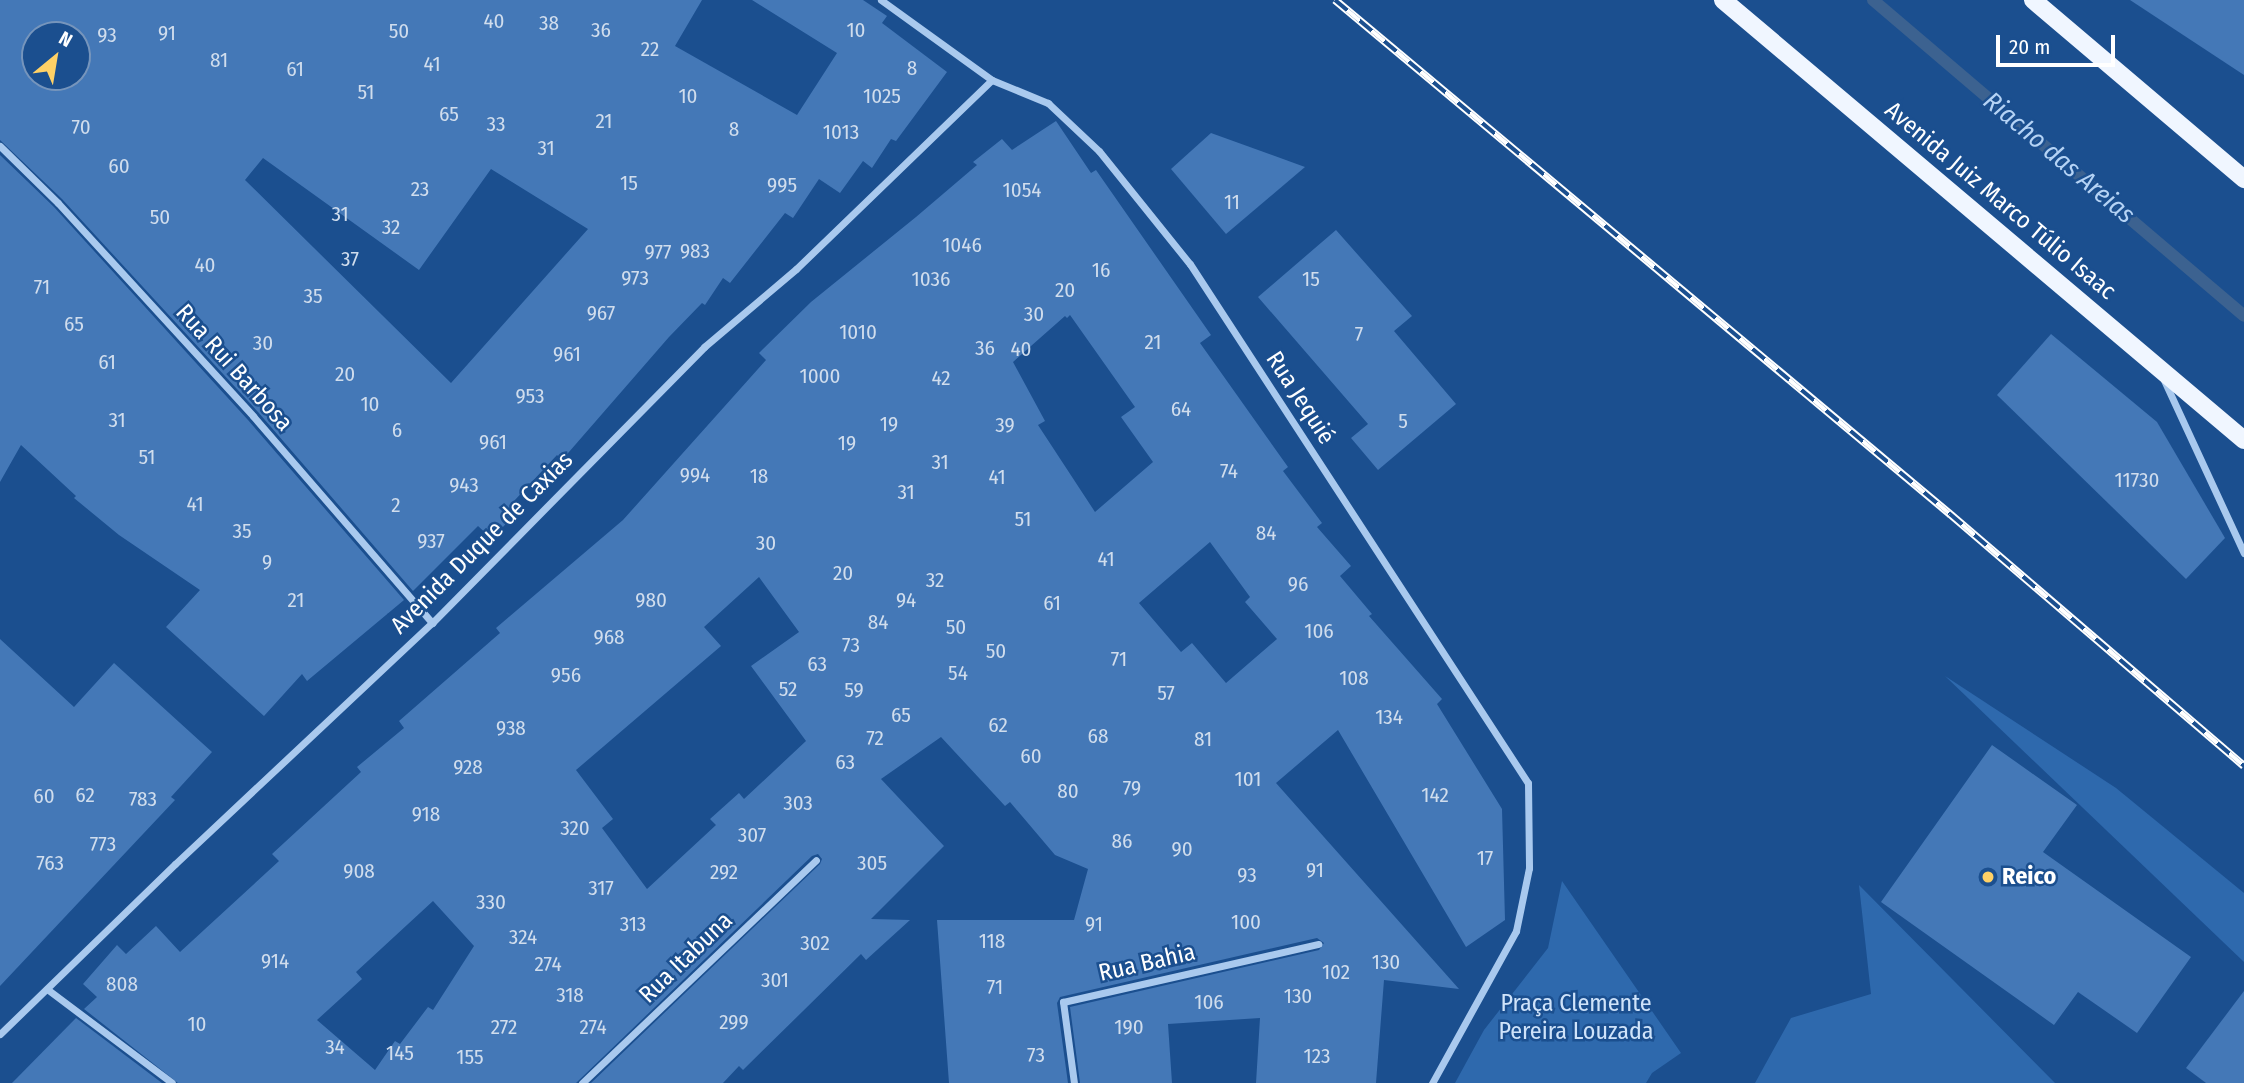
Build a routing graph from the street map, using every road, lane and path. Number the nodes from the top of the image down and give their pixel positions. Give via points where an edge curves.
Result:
1 (881, 0) edge
2 (1723, 0) edge
3 (2033, 0) edge
4 (992, 80) junction
5 (0, 146) edge
6 (2244, 179) edge
7 (2157, 364) junction
8 (2244, 440) edge
9 (2244, 553) edge
10 (432, 623) junction
11 (816, 860) dead end
12 (1318, 944) dead end
13 (47, 989) junction
14 (0, 1034) edge
15 (172, 1083) edge
16 (582, 1083) edge
17 (1074, 1083) edge
18 (1432, 1083) edge

1 - 4 street, Rua Jequié
2 - 7 main road, Avenida Juiz Marco Túlio Isaac
3 - 6 main road
4 - 10 street, Avenida Duque de Caxias via 796,269 704,347
4 - 18 street, Rua Jequié via 1048,103 1099,151 1190,264 1528,783 1529,868 1516,931
5 - 10 street, Rua Rui Barbosa via 253,416
7 - 8 main road, Avenida Juiz Marco Túlio Isaac
7 - 9 street
10 - 13 street, Avenida Duque de Caxias
11 - 16 street, Rua Itabuna
12 - 17 street, Rua Bahia via 1063,1002
13 - 14 street, Avenida Duque de Caxias
13 - 15 street

